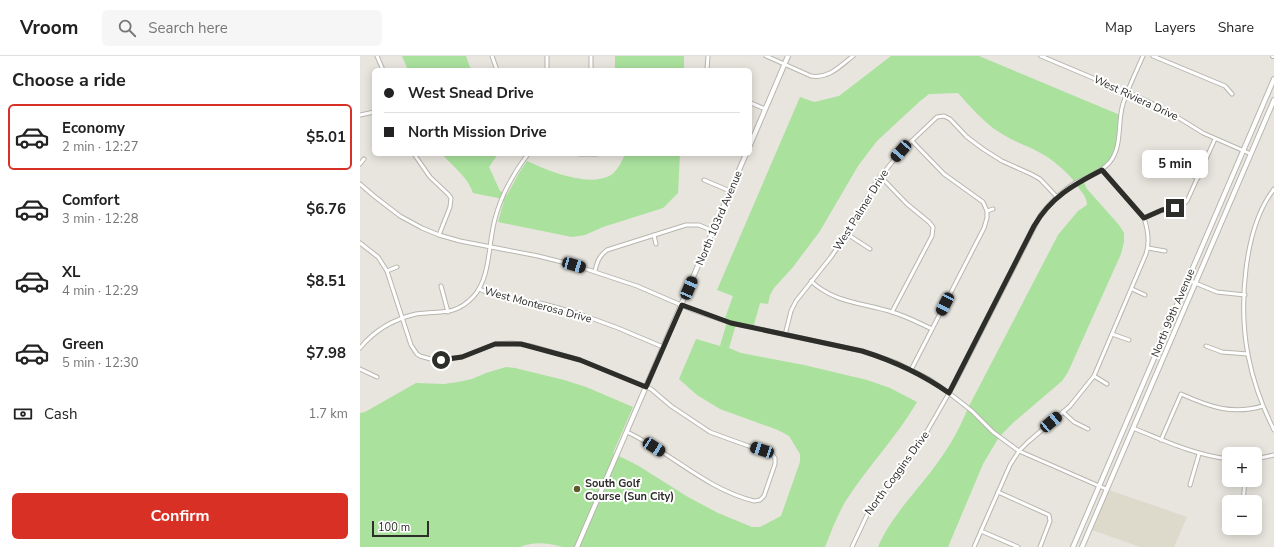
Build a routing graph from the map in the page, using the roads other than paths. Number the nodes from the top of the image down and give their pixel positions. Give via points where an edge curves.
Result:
1 (377, 56) edge
2 (492, 56) edge
3 (547, 56) edge
4 (591, 56) edge
5 (708, 56) edge
6 (766, 56) edge
7 (788, 56) edge
8 (853, 56) edge
9 (1041, 56) edge
10 (1143, 56) edge
11 (1153, 56) edge
12 (785, 64) junction
13 (382, 68) edge
14 (496, 68) edge
15 (547, 68) edge
16 (591, 68) edge
17 (707, 68) edge
18 (1274, 79) edge
19 (1128, 92) junction
20 (1232, 94) dead end
21 (1274, 100) edge
22 (752, 103) edge
23 (765, 109) junction
24 (372, 112) edge
25 (360, 115) edge
26 (1215, 139) junction
27 (752, 140) edge
28 (912, 141) junction
29 (1243, 151) junction
30 (1251, 154) junction
31 (415, 156) edge
32 (527, 156) edge
33 (745, 156) edge
34 (364, 159) dead end
35 (1163, 163) dead end
36 (360, 164) edge
37 (1102, 170) junction
38 (880, 176) junction
39 (1198, 178) junction
40 (704, 180) dead end
41 (360, 184) edge
42 (1274, 189) edge
43 (730, 191) junction
44 (1057, 197) junction
45 (993, 209) dead end
46 (987, 211) junction
47 (1144, 218) junction
48 (713, 231) junction
49 (847, 234) junction
50 (439, 235) junction
51 (654, 235) junction
52 (360, 243) edge
53 (656, 244) dead end
54 (489, 247) junction
55 (1148, 248) junction
56 (870, 249) dead end
57 (1165, 251) dead end
58 (397, 267) dead end
59 (595, 271) junction
60 (387, 272) junction
61 (1188, 280) junction
62 (811, 281) junction
63 (1195, 283) junction
64 (442, 286) dead end
65 (479, 289) junction
66 (1132, 289) junction
67 (1145, 295) dead end
68 (1245, 295) junction
69 (682, 305) junction
70 (448, 312) junction
71 (892, 312) junction
72 (403, 318) junction
73 (932, 329) junction
74 (1112, 334) junction
75 (785, 335) junction
76 (1129, 340) dead end
77 (1206, 346) dead end
78 (663, 347) junction
79 (360, 348) edge
80 (1248, 354) junction
81 (360, 369) edge
82 (911, 370) junction
83 (1094, 376) junction
84 (376, 377) dead end
85 (1107, 384) dead end
86 (646, 387) junction
87 (949, 393) junction
88 (1263, 406) junction
89 (1063, 412) junction
90 (1133, 428) junction
91 (1088, 429) dead end
92 (1274, 430) edge
93 (627, 432) junction
94 (1161, 440) junction
95 (1019, 451) junction
96 (1199, 454) junction
97 (1112, 455) junction
98 (1274, 455) edge
99 (1120, 458) junction
100 (1222, 458) edge
101 (1262, 458) edge
102 (1190, 485) dead end
103 (1099, 486) junction
104 (1106, 490) junction
105 (998, 492) junction
106 (981, 531) junction
107 (577, 547) edge
108 (852, 547) edge
109 (974, 547) edge
110 (1018, 547) edge
111 (1040, 547) edge
112 (1073, 547) edge
113 (1082, 547) edge

1 - 13 street
2 - 14 street
3 - 15 street
4 - 16 street
5 - 17 street
6 - 12 street
7 - 12 main road
8 - 12 street via 822,77 811,76
9 - 19 street, West Riviera Drive
10 - 19 street, North Coggins Drive
11 - 20 street via 1225,86
12 - 23 main road
18 - 29 main road, North 99th Avenue
19 - 26 street, West Riviera Drive
19 - 37 street, North Coggins Drive via 1120,115 1118,145 1113,157
21 - 30 main road, North 99th Avenue
22 - 23 street
23 - 27 main road
24 - 25 street
26 - 29 street, West Riviera Drive
26 - 39 street
28 - 38 street, West Palmer Drive
28 - 44 street, West Palmer Drive via 938,117 944,116 983,149 1031,174
28 - 46 street via 944,174 983,202
29 - 30 street, West Riviera Drive
29 - 61 main road, North 99th Avenue
30 - 63 main road, North 99th Avenue
31 - 50 street via 430,177 450,198 450,207
32 - 54 street via 510,181 501,201
33 - 43 main road, North 103rd Avenue
34 - 36 street
35 - 39 street
37 - 44 street, North Coggins Drive via 1074,184
37 - 47 street
38 - 49 street, West Palmer Drive
38 - 71 street via 933,227 932,236
39 - 47 street via 1182,206 1162,210
40 - 43 street
41 - 50 street via 400,216
42 - 68 street via 1262,207 1255,225 1249,250
43 - 48 main road, North 103rd Avenue
44 - 87 street, North Coggins Drive via 1034,226
45 - 46 street
46 - 73 street via 986,224
47 - 55 street via 1148,232
48 - 51 street via 699,225 686,225
48 - 69 main road, North 103rd Avenue
49 - 56 street
49 - 62 street, West Palmer Drive
50 - 54 street
51 - 53 street
51 - 59 street via 607,250 599,259
52 - 60 street via 378,257
54 - 59 street via 538,256
54 - 65 street via 484,277
55 - 57 street
55 - 66 street
58 - 60 street
59 - 69 street
60 - 72 street
61 - 63 street
61 - 97 main road, North 99th Avenue
62 - 71 street via 836,297
62 - 75 street, West Palmer Drive via 796,300
63 - 68 street via 1217,292
63 - 90 main road, North 99th Avenue
64 - 70 street
65 - 70 street via 463,306
65 - 78 street, West Monterosa Drive via 580,314
66 - 67 street
66 - 74 street
68 - 80 street
69 - 75 street via 731,323
69 - 78 main road, North 103rd Avenue
70 - 72 street via 424,313
71 - 73 street
72 - 79 street via 383,327
72 - 86 street via 414,350 425,358 452,359 495,344 521,344 580,360
73 - 82 street
74 - 76 street
74 - 83 street
75 - 82 street via 862,351
77 - 80 street via 1222,352
78 - 86 main road, North 103rd Avenue
80 - 88 street
81 - 84 street
82 - 87 street
83 - 85 street
83 - 89 street via 1076,400
86 - 93 main road, North 103rd Avenue
86 - 93 street via 710,432 772,454 776,461 764,496 754,501 708,482 644,440
87 - 95 street
87 - 108 street, North Coggins Drive via 920,443 868,513
88 - 92 street
88 - 94 street via 1251,409 1224,409 1181,394
89 - 91 street via 1074,422
89 - 95 street
90 - 94 street
90 - 99 main road, North 99th Avenue
93 - 107 main road, North 103rd Avenue
94 - 96 street
95 - 103 street
95 - 105 street
96 - 100 street
96 - 102 street
97 - 99 main road
97 - 103 main road, North 99th Avenue
98 - 101 street
99 - 104 main road, North 99th Avenue
103 - 104 street
103 - 112 main road, North 99th Avenue
104 - 113 main road, North 99th Avenue
105 - 106 street
105 - 111 street via 1049,515 1050,522
106 - 109 street
106 - 110 street

